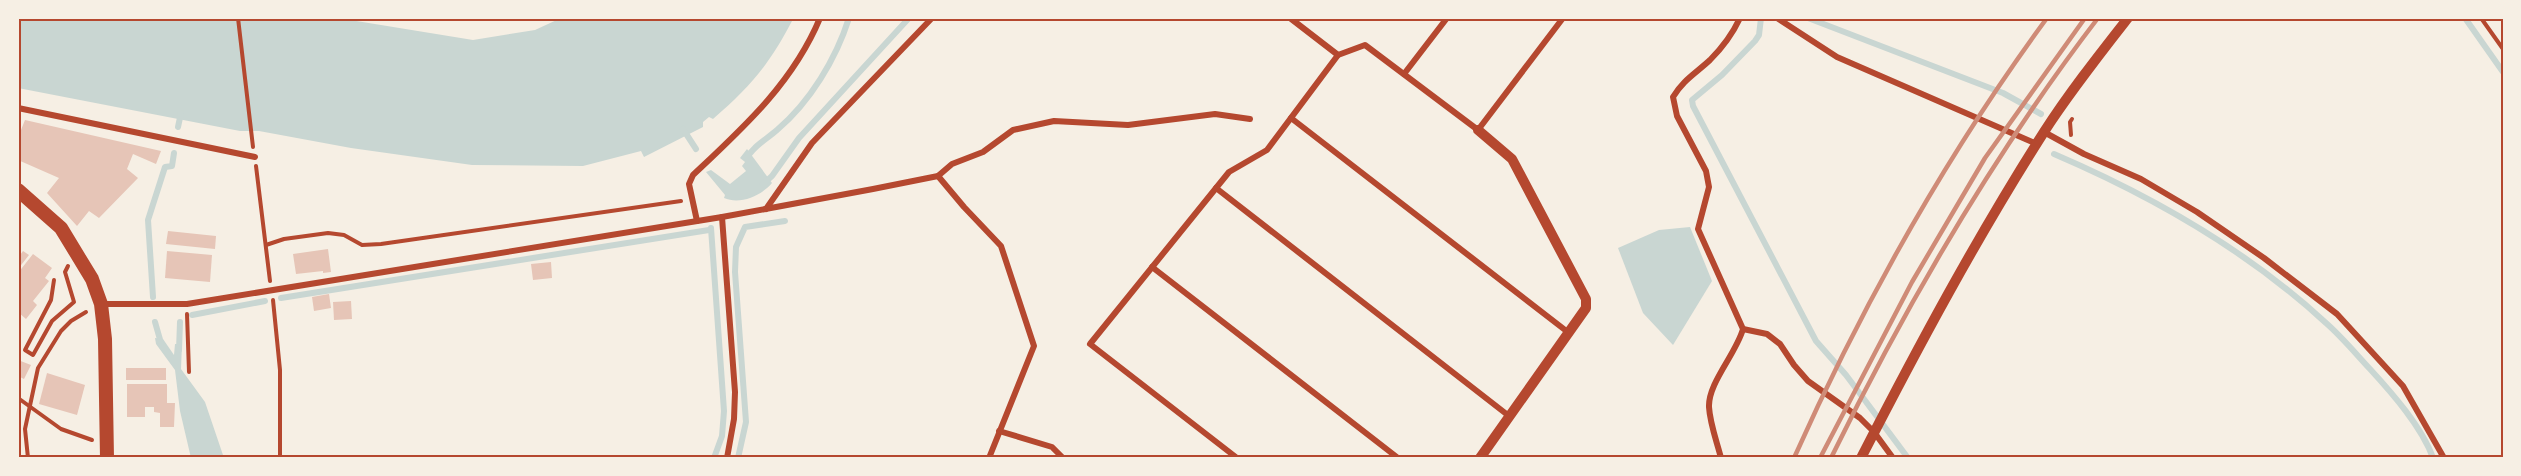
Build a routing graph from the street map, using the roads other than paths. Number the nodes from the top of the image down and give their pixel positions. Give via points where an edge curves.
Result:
1 (820, 18) edge
2 (932, 18) edge
3 (1290, 18) edge
4 (1448, 18) edge
5 (1563, 18) edge
6 (1740, 18) edge
7 (1777, 18) edge
8 (2128, 18) edge
9 (1338, 55) junction
10 (1404, 74) junction
11 (18, 108) edge
12 (1291, 118) junction
13 (1250, 119) dead end
14 (1478, 130) junction
15 (2044, 132) junction
16 (2037, 144) junction
17 (254, 154) road end
18 (938, 176) junction
19 (1216, 188) junction
20 (18, 190) edge
21 (766, 209) junction
22 (722, 217) junction
23 (697, 221) junction
24 (1152, 267) junction
25 (101, 304) junction
26 (1743, 329) junction
27 (1569, 333) junction
28 (1509, 416) junction
29 (1876, 429) junction
30 (999, 430) junction
31 (107, 451) edge
32 (728, 458) edge
33 (989, 458) edge
34 (1062, 458) edge
35 (1237, 458) edge
36 (1398, 458) edge
37 (1480, 458) edge
38 (1721, 458) edge
39 (1861, 458) edge
40 (1893, 458) edge
41 (2444, 458) edge

1 - 23 street via 794,69 760,110 693,175 689,184
2 - 21 street via 812,143
3 - 9 street
4 - 10 street
5 - 14 street
6 - 26 street via 1731,38 1681,84 1673,97 1677,116 1706,171 1709,187 1698,229
7 - 16 street via 1837,57
8 - 15 street
9 - 10 street via 1365,45
9 - 12 street
10 - 14 street
11 - 17 street
12 - 19 street via 1267,150 1229,172
12 - 27 street
13 - 18 street via 1215,114 1128,125 1054,121 1013,130 983,152 952,164
14 - 27 street via 1512,159 1586,299 1586,308
15 - 16 street
15 - 41 street via 2141,179 2197,212 2337,314 2403,386
16 - 29 street via 1956,277
18 - 21 street
18 - 30 street via 1001,246 1034,346
19 - 24 street
19 - 28 street
20 - 25 main road via 61,228 92,279
21 - 22 street
22 - 23 street
22 - 32 street via 735,392
23 - 25 street via 187,304
24 - 35 street via 1090,344
24 - 36 street
25 - 31 main road
26 - 29 street via 1767,334 1780,344 1809,381
26 - 38 street via 1739,344 1712,391 1709,406
27 - 28 street
28 - 37 street
29 - 39 street
29 - 40 street
30 - 33 street
30 - 34 street via 1052,447

